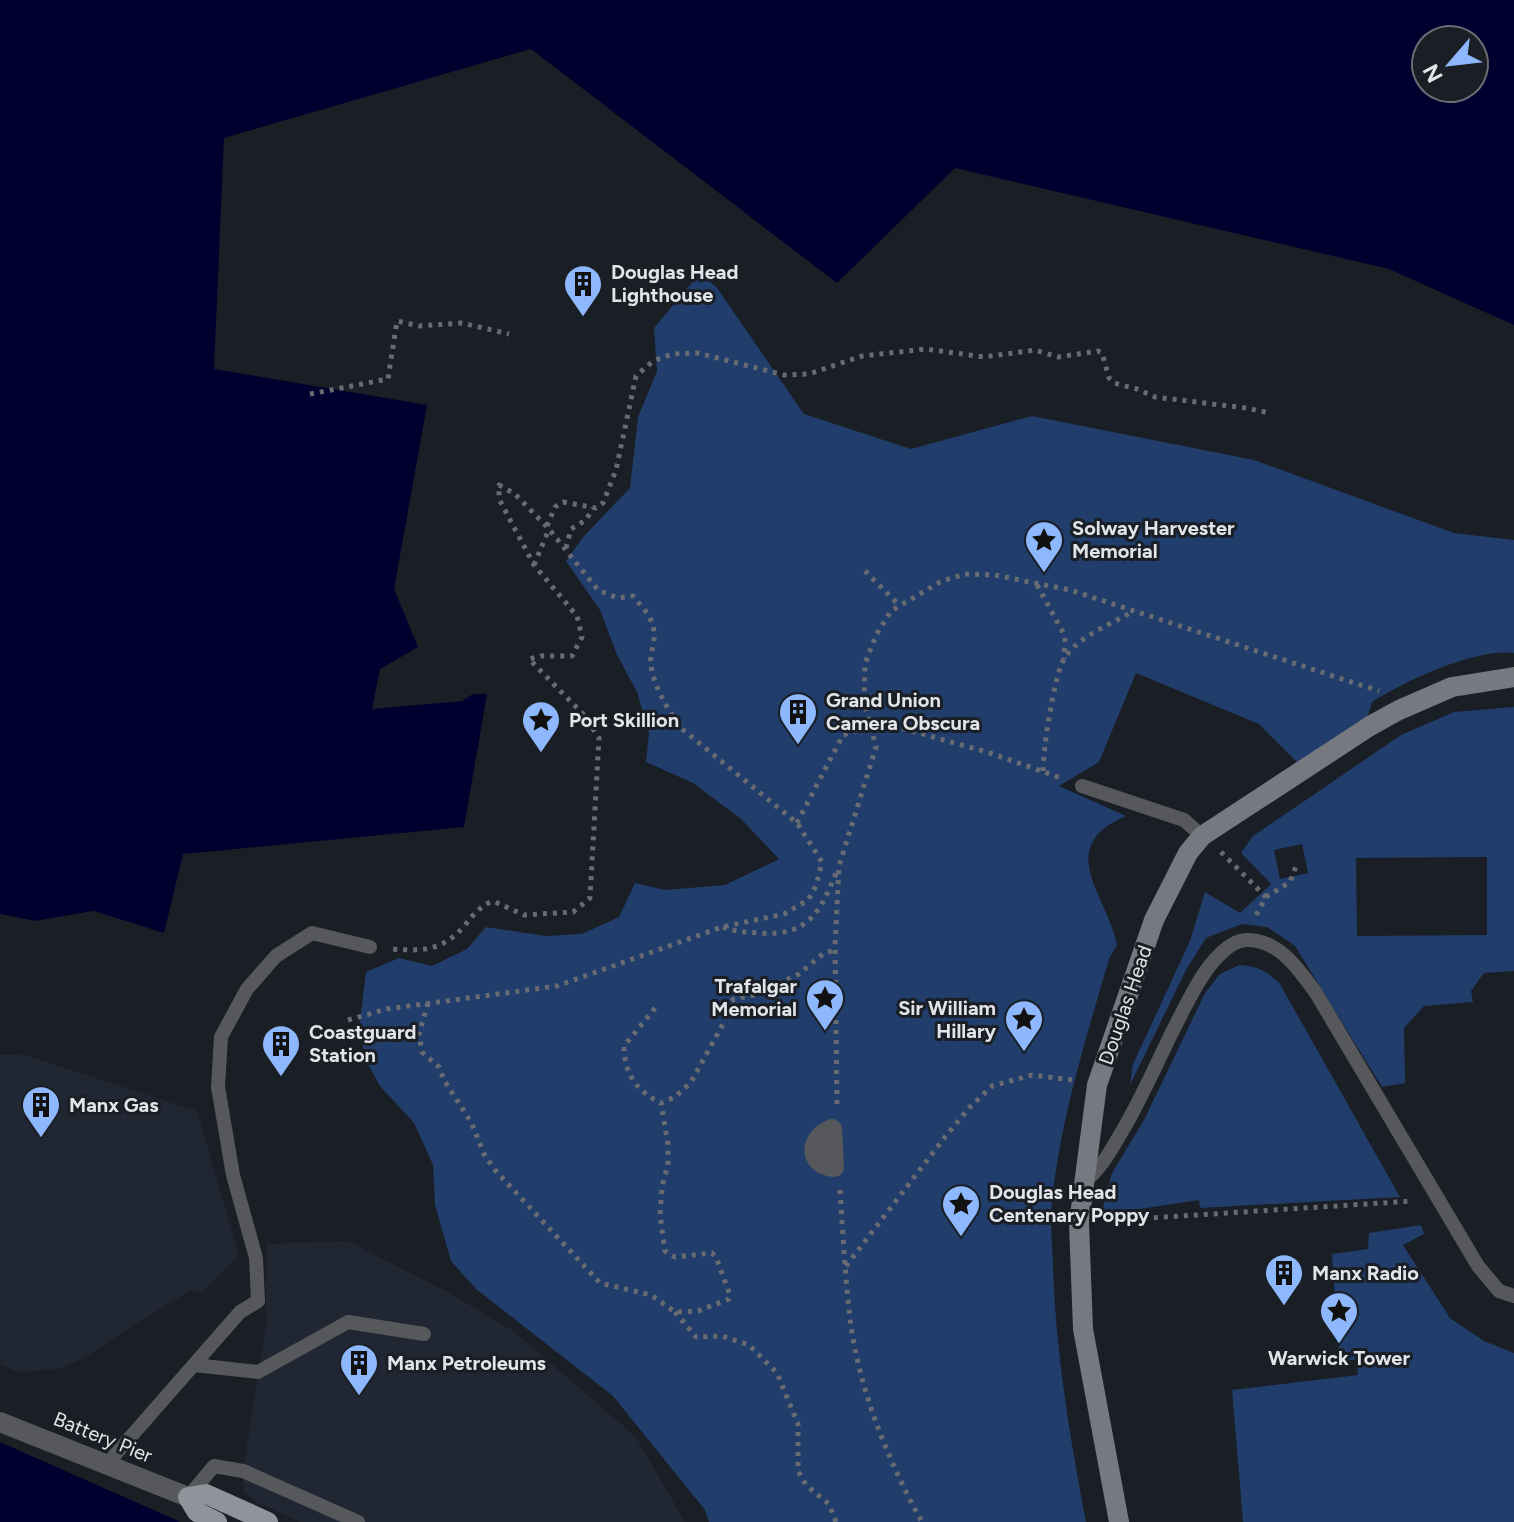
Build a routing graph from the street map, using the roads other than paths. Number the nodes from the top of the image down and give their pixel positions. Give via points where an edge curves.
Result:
1 (1507, 678) edge
2 (1082, 786) road end
3 (1202, 836) junction
4 (370, 947) road end
5 (1084, 1182) junction
6 (1514, 1296) edge
7 (424, 1334) dead end
8 (194, 1365) junction
9 (0, 1422) edge
10 (106, 1465) junction
11 (188, 1497) junction
12 (217, 1522) edge
13 (268, 1522) edge
14 (358, 1522) edge
15 (1119, 1522) edge

1 - 3 main road, Douglas Head via 1452,687 1399,710
2 - 3 lane via 1184,820
3 - 5 main road, Douglas Head via 1154,920 1097,1085
4 - 8 lane via 312,933 276,956 247,989 221,1037 218,1087 233,1175 256,1258 258,1301 240,1312
5 - 6 lane via 1099,1170 1147,1089 1198,983 1224,950 1244,939 1265,944 1290,957 1316,993 1478,1266 1499,1291
5 - 15 main road, Douglas Head via 1079,1223 1083,1329
7 - 8 lane via 348,1322 258,1372
8 - 10 lane
9 - 10 street, Battery Pier
10 - 11 street, Battery Pier
11 - 12 main road, Battery Pier via 197,1512
11 - 13 main road, Battery Pier via 206,1494
11 - 14 lane via 214,1466 243,1471

